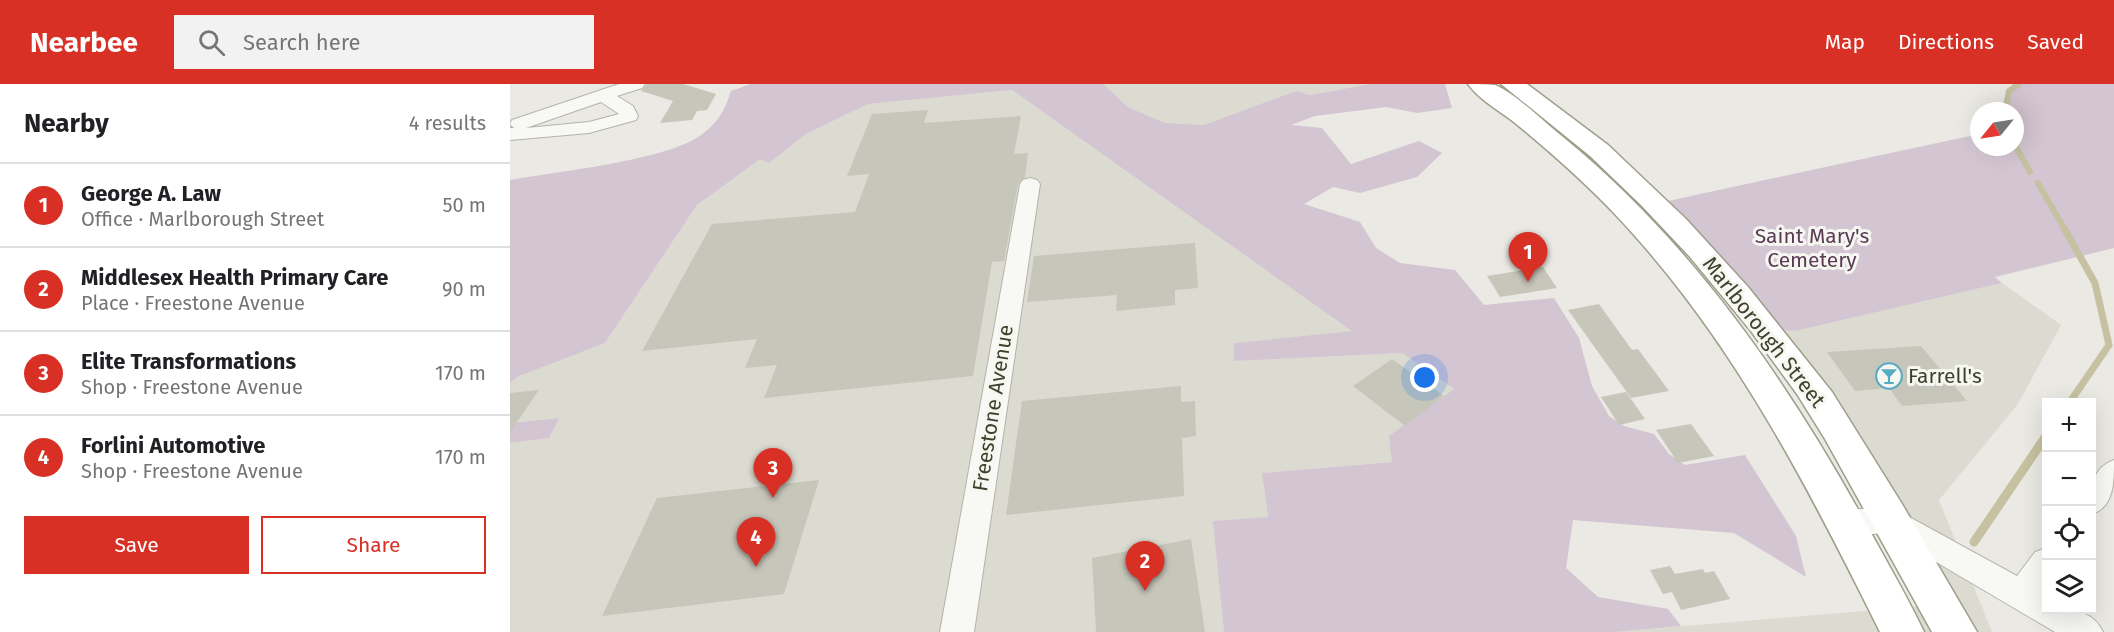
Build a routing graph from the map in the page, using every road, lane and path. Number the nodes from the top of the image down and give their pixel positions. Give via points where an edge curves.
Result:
1 (636, 84) edge
2 (1479, 84) edge
3 (1512, 84) edge
4 (603, 96) junction
5 (510, 127) edge
6 (510, 134) edge
7 (1030, 184) dead end
8 (2114, 472) edge
9 (2096, 495) edge
10 (1891, 520) junction
11 (1846, 523) junction
12 (2042, 584) edge
13 (2038, 605) edge
14 (957, 632) edge
15 (1902, 632) edge
16 (1954, 632) edge
17 (2086, 632) edge

1 - 4 street
2 - 11 highway, Marlborough Street via 1569,153 1621,204 1722,322 1777,403
3 - 10 highway, Marlborough Street via 1621,168 1701,252 1757,317 1818,399
4 - 5 street
4 - 6 street via 630,115 599,125
7 - 14 street, Freestone Avenue
8 - 9 street
10 - 11 street
10 - 13 street
10 - 16 highway, Marlborough Street
11 - 15 highway, Marlborough Street
12 - 13 street
13 - 17 street

